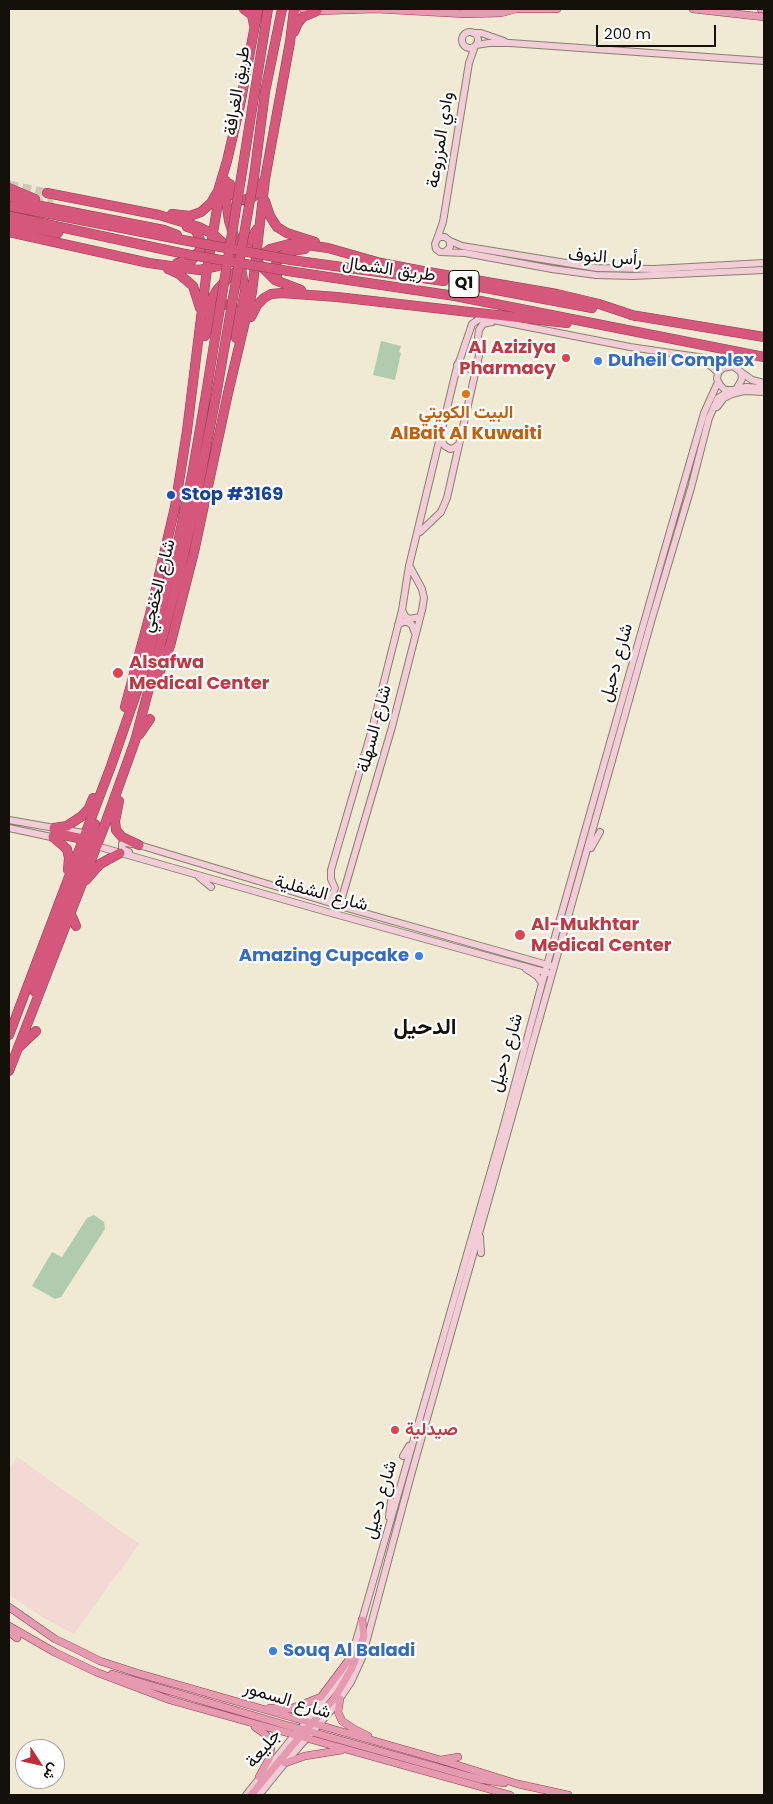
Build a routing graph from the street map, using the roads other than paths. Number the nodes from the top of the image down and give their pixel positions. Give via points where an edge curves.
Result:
1 (244, 9) edge
2 (268, 9) edge
3 (282, 9) edge
4 (294, 9) edge
5 (303, 9) edge
6 (465, 9) edge
7 (557, 9) edge
8 (693, 9) edge
9 (516, 10) edge
10 (256, 11) edge
11 (317, 11) junction
12 (764, 17) edge
13 (255, 26) junction
14 (471, 32) junction
15 (290, 42) junction
16 (510, 43) junction
17 (475, 46) junction
18 (466, 48) junction
19 (764, 61) edge
20 (469, 63) junction
21 (228, 161) junction
22 (254, 177) joint
23 (241, 178) joint
24 (264, 178) junction
25 (222, 179) junction
26 (9, 188) edge
27 (47, 193) tunnel mouth
28 (9, 196) edge
29 (66, 197) junction
30 (53, 200) tunnel mouth
31 (9, 206) edge
32 (61, 209) junction
33 (159, 215) junction
34 (9, 216) edge
35 (443, 222) junction
36 (9, 223) edge
37 (260, 224) junction
38 (9, 232) edge
39 (85, 233) junction
40 (213, 234) junction
41 (437, 239) junction
42 (448, 239) junction
43 (186, 240) junction
44 (328, 248) junction
45 (243, 249) junction
46 (446, 251) junction
47 (235, 257) junction
48 (255, 260) junction
49 (149, 262) junction
50 (764, 263) edge
51 (241, 268) junction
52 (207, 269) junction
53 (764, 270) edge
54 (292, 288) junction
55 (337, 297) junction
56 (635, 316) junction
57 (202, 320) junction
58 (494, 322) junction
59 (612, 327) junction
60 (764, 337) edge
61 (236, 338) junction
62 (630, 347) junction
63 (197, 350) junction
64 (764, 357) edge
65 (458, 365) junction
66 (726, 366) junction
67 (474, 372) junction
68 (741, 372) junction
69 (718, 373) junction
70 (718, 382) junction
71 (764, 383) edge
72 (737, 388) junction
73 (764, 388) edge
74 (192, 390) junction
75 (729, 390) junction
76 (764, 392) edge
77 (228, 393) junction
78 (704, 437) junction
79 (440, 439) junction
80 (459, 444) junction
81 (683, 488) junction
82 (690, 488) junction
83 (677, 496) dead end
84 (694, 500) dead end
85 (164, 528) dead end
86 (418, 534) junction
87 (166, 547) junction
88 (409, 566) junction
89 (402, 610) junction
90 (420, 617) junction
91 (398, 625) junction
92 (416, 634) junction
93 (144, 670) junction
94 (630, 675) junction
95 (148, 694) junction
96 (150, 719) dead end
97 (612, 719) dead end
98 (124, 726) junction
99 (135, 742) junction
100 (122, 779) junction
101 (103, 787) junction
102 (9, 820) edge
103 (9, 828) edge
104 (53, 832) junction
105 (600, 832) dead end
106 (90, 840) junction
107 (139, 846) junction
108 (120, 853) junction
109 (585, 858) junction
110 (153, 861) junction
111 (197, 874) junction
112 (568, 874) dead end
113 (67, 879) junction
114 (347, 882) junction
115 (335, 885) junction
116 (80, 886) junction
117 (211, 887) dead end
118 (569, 888) junction
119 (290, 890) junction
120 (323, 896) junction
121 (344, 902) junction
122 (70, 912) junction
123 (373, 915) junction
124 (76, 926) dead end
125 (471, 939) dead end
126 (552, 949) junction
127 (491, 950) junction
128 (517, 957) junction
129 (508, 962) junction
130 (496, 965) dead end
131 (518, 965) junction
132 (550, 969) junction
133 (542, 983) junction
134 (539, 998) junction
135 (34, 1004) junction
136 (531, 1010) dead end
137 (36, 1031) dead end
138 (9, 1035) edge
139 (528, 1035) junction
140 (17, 1049) junction
141 (516, 1062) dead end
142 (9, 1071) edge
143 (500, 1119) dead end
144 (502, 1132) junction
145 (470, 1227) dead end
146 (480, 1232) junction
147 (471, 1236) junction
148 (481, 1253) dead end
149 (415, 1436) junction
150 (403, 1456) dead end
151 (391, 1500) dead end
152 (389, 1525) junction
153 (9, 1607) edge
154 (362, 1620) junction
155 (9, 1626) edge
156 (9, 1632) edge
157 (17, 1638) dead end
158 (351, 1658) junction
159 (96, 1672) junction
160 (340, 1699) junction
161 (264, 1709) junction
162 (215, 1713) junction
163 (306, 1731) junction
164 (377, 1742) junction
165 (347, 1750) junction
166 (458, 1756) dead end
167 (441, 1760) junction
168 (284, 1763) junction
169 (259, 1777) junction
170 (518, 1784) junction
171 (246, 1795) edge
172 (251, 1795) edge
173 (259, 1795) edge
174 (510, 1795) edge
175 (568, 1795) edge

1 - 13 highway via 252,15
2 - 23 highway, طريق الغرافة
3 - 22 highway, طريق الغرافة via 265,92
4 - 15 highway
5 - 11 main road
6 - 9 main road
7 - 9 main road
8 - 12 main road
9 - 11 main road via 466,14 376,9
10 - 13 highway
11 - 15 highway via 300,20
13 - 21 highway
14 - 16 street
14 - 17 street via 477,37
14 - 18 street via 462,38
15 - 24 highway
16 - 17 street
16 - 19 street
17 - 18 street
17 - 20 street, وادي المزروعة
18 - 20 street, وادي المزروعة
20 - 35 street, وادي المزروعة
21 - 24 highway via 230,190 237,198 253,197
21 - 25 highway
21 - 45 highway via 227,214 232,232
22 - 95 highway, شارع الخفجي, bridge via 193,514
23 - 93 highway, شارع الخفجي, bridge via 192,475 177,547
24 - 37 highway
24 - 44 highway via 266,208 276,225 287,233
25 - 33 highway via 211,203 201,212 190,216
25 - 40 highway
26 - 32 highway
27 - 29 highway
28 - 32 highway
29 - 30 highway
29 - 33 highway
31 - 43 highway, طريق الشمال / Q1
32 - 43 highway via 164,230
33 - 40 highway
33 - 49 highway via 194,229 200,247 195,258 187,263
34 - 39 highway, طريق الشمال / Q1
35 - 41 street, وادي المزروعة
35 - 42 street, وادي المزروعة
36 - 39 highway via 68,235
37 - 45 highway
37 - 48 highway
38 - 49 highway
39 - 59 highway, طريق الشمال / Q1, bridge via 185,254 455,296
40 - 47 highway
40 - 52 highway
41 - 42 street via 442,236
41 - 46 street via 436,249
42 - 46 street via 450,247
42 - 50 street, رأس النوف via 462,246 597,268 654,269
43 - 56 highway, طريق الشمال / Q1, bridge via 291,260 463,283
44 - 48 highway via 284,245 270,249
44 - 54 highway via 298,249 278,259 276,273
44 - 56 highway via 381,263 557,294
45 - 47 highway
45 - 48 highway
46 - 53 street, رأس النوف via 596,275
47 - 51 highway
47 - 52 highway
48 - 51 highway
48 - 54 highway via 275,280
48 - 77 highway via 252,292
49 - 52 highway via 193,270
49 - 57 highway via 179,274 190,283 197,294
51 - 61 highway via 244,297
51 - 63 highway via 211,299
52 - 57 highway
54 - 55 highway
55 - 59 highway
55 - 77 highway via 282,293 264,298 250,318
56 - 60 highway, طريق الشمال / Q1
57 - 63 highway
58 - 62 street
58 - 65 street, شارع السهلة via 482,319 473,322
58 - 67 street, شارع السهلة via 483,324 479,330 479,356
59 - 64 highway, طريق الشمال / Q1
61 - 74 highway via 234,309 228,305 215,309 207,324
61 - 77 highway
62 - 66 street via 705,358
62 - 69 street via 706,364
63 - 74 highway
65 - 67 street
65 - 79 street, شارع السهلة
66 - 68 street via 733,366
66 - 69 street
67 - 80 street, شارع السهلة
68 - 71 street
68 - 72 street via 741,383
69 - 70 street
70 - 75 street
70 - 81 street, شارع دحيل via 704,413
72 - 73 street
72 - 75 street
74 - 87 highway
75 - 78 street, شارع دحيل via 715,403
76 - 78 street via 740,392 724,398 716,408
77 - 95 highway via 196,545 170,646
78 - 82 street, شارع دحيل
79 - 80 street via 450,449
79 - 86 street, شارع السهلة
80 - 86 street, شارع السهلة via 444,506
81 - 83 street
81 - 94 street, شارع دحيل
82 - 84 street
82 - 109 street, شارع دحيل
85 - 87 highway
86 - 88 street, شارع السهلة
87 - 98 highway via 124,712
88 - 89 street, شارع السهلة
88 - 90 street, شارع السهلة via 424,598
89 - 90 street via 409,619
89 - 91 street, شارع السهلة
90 - 92 street, شارع السهلة
91 - 92 street via 408,622
91 - 115 street, شارع السهلة via 332,870
92 - 114 street, شارع السهلة
93 - 98 highway, شارع الخفجي
93 - 106 highway via 121,751
94 - 97 street
94 - 118 street, شارع دحيل
95 - 99 highway, شارع الخفجي
96 - 99 highway
98 - 101 highway, شارع الخفجي
99 - 100 highway, شارع الخفجي
100 - 106 highway, شارع الخفجي
100 - 107 highway via 115,826 122,837
101 - 104 highway via 82,816
101 - 106 highway, شارع الخفجي
102 - 104 street
103 - 104 street
104 - 106 highway
104 - 113 highway via 68,853
105 - 109 street
106 - 108 street, شارع الشفلية
106 - 113 highway, شارع الخفجي
106 - 116 highway, شارع الخفجي
106 - 135 highway via 37,978
107 - 110 street via 126,843 121,848
107 - 119 street, شارع الشفلية
108 - 110 street, شارع الشفلية
108 - 116 highway via 100,864
109 - 132 street, شارع دحيل
110 - 111 street, شارع الشفلية
111 - 117 street
111 - 129 street, شارع الشفلية
112 - 118 street
113 - 138 highway, شارع الخفجي
114 - 115 street via 342,886
114 - 121 street, شارع السهلة
115 - 120 street via 333,893
116 - 122 highway, شارع الخفجي
118 - 126 street, شارع دحيل
119 - 120 street, شارع الشفلية
119 - 123 street, شارع الشفلية
120 - 121 street, شارع الشفلية
121 - 123 street, شارع الشفلية
122 - 124 highway
122 - 135 highway, شارع الخفجي
123 - 127 street, شارع الشفلية
125 - 127 street
126 - 128 street via 541,959
126 - 132 street, شارع دحيل
127 - 128 street, شارع الشفلية
128 - 132 street, شارع الشفلية
129 - 130 street
129 - 131 street, شارع الشفلية
131 - 132 street, شارع الشفلية
131 - 133 street via 535,974
132 - 133 street, شارع دحيل
132 - 146 street, شارع دحيل
133 - 134 street, شارع دحيل
134 - 136 street
134 - 139 street, شارع دحيل
135 - 140 highway, شارع الخفجي
137 - 140 highway
139 - 141 street
139 - 144 street, شارع دحيل via 507,1100
140 - 142 highway, شارع الخفجي
143 - 144 street
144 - 147 street, شارع دحيل
145 - 147 street
146 - 148 street
146 - 160 street, شارع دحيل via 362,1658
147 - 149 street, شارع دحيل
149 - 150 street
149 - 152 street, شارع دحيل
151 - 152 street
152 - 154 street, شارع دحيل
153 - 161 main road, شارع السمور via 55,1639 100,1661
154 - 158 street, شارع دحيل
154 - 163 main road via 364,1636 352,1668 334,1699
155 - 159 main road, شارع السمور
156 - 157 main road
158 - 161 main road via 319,1699 290,1709
158 - 163 street, شارع دحيل
159 - 162 main road, شارع السمور
159 - 163 main road via 116,1675
160 - 163 street, شارع دحيل
160 - 164 main road via 338,1712 342,1721
161 - 163 main road, شارع السمور
162 - 163 main road, شارع السمور
162 - 169 main road via 260,1729 266,1735 271,1752
163 - 164 main road, شارع السمور
163 - 165 main road, شارع السمور
163 - 168 street, جليعة
163 - 169 street, جليعة
163 - 170 main road via 479,1779
163 - 172 main road
164 - 167 main road, شارع السمور
165 - 168 main road via 316,1753
165 - 174 main road, شارع السمور
166 - 167 main road
167 - 170 main road, شارع السمور
168 - 173 street, جليعة
169 - 171 street, جليعة
170 - 175 main road, شارع السمور

